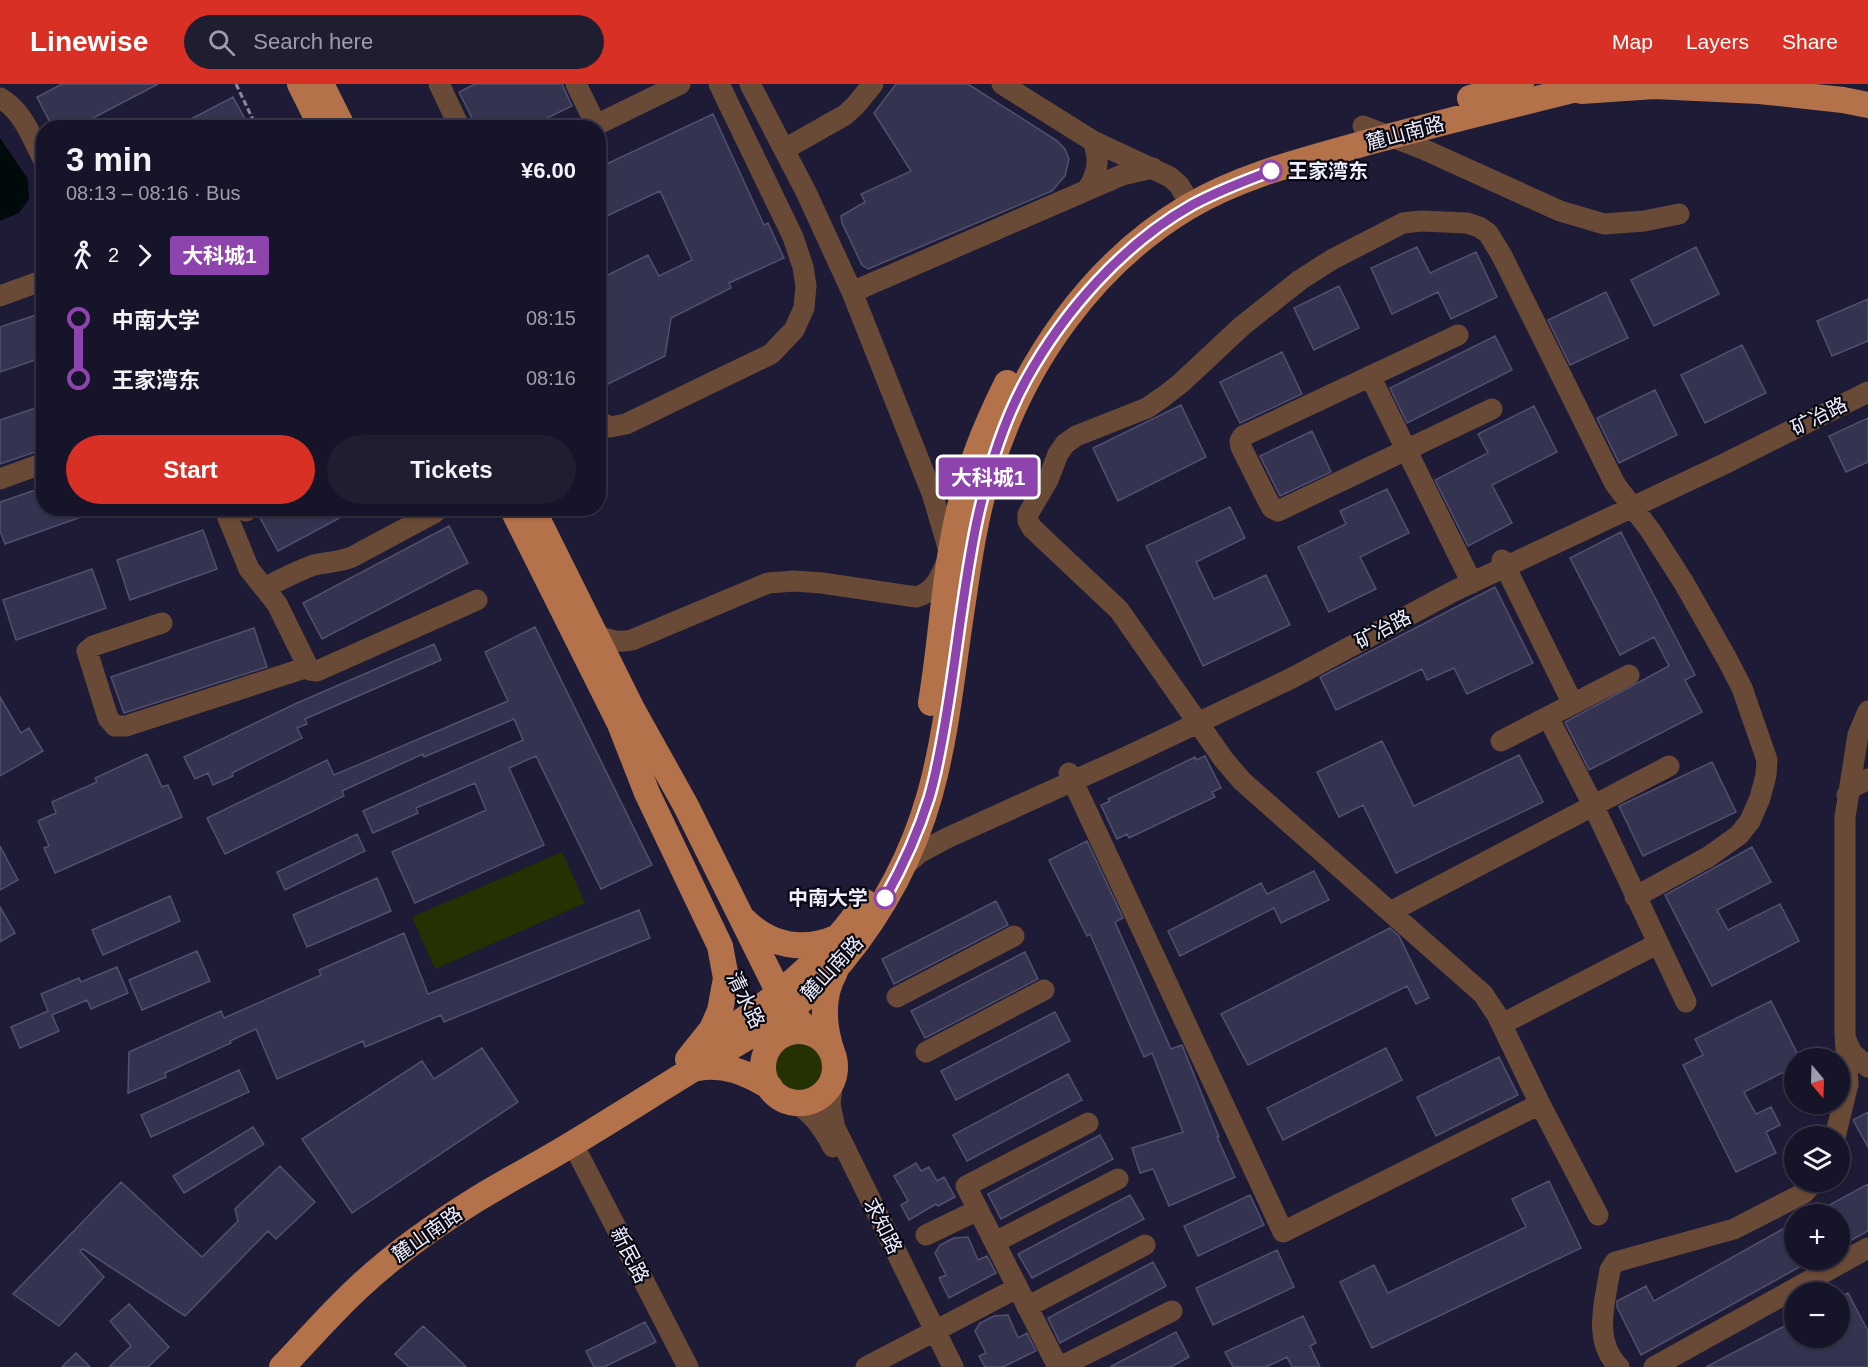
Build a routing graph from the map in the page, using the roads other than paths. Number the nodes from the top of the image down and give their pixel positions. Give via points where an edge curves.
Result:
1 (300, 84) edge
2 (321, 84) edge
3 (439, 84) edge
4 (576, 84) edge
5 (680, 84) edge
6 (718, 84) edge
7 (750, 84) edge
8 (873, 84) edge
9 (1002, 84) edge
10 (1521, 84) edge
11 (1597, 84) edge
12 (1563, 92) junction
13 (0, 98) edge
14 (1868, 105) edge
15 (318, 120) edge
16 (339, 120) edge
17 (456, 120) edge
18 (591, 120) edge
19 (605, 120) edge
20 (1363, 126) junction
21 (1392, 136) junction
22 (1093, 141) junction
23 (36, 146) edge
24 (785, 149) junction
25 (1153, 168) junction
26 (1087, 190) junction
27 (1188, 199) junction
28 (1679, 214) dead end
29 (36, 283) edge
30 (852, 291) junction
31 (0, 296) edge
32 (1458, 334) dead end
33 (1370, 376) junction
34 (1868, 384) edge
35 (1868, 392) edge
36 (1492, 410) dead end
37 (606, 425) edge
38 (1407, 450) junction
39 (36, 466) edge
40 (36, 475) edge
41 (0, 478) edge
42 (0, 488) edge
43 (964, 493) junction
44 (932, 494) junction
45 (1631, 505) junction
46 (227, 516) edge
47 (428, 516) edge
48 (516, 516) edge
49 (535, 516) edge
50 (950, 554) junction
51 (1504, 563) junction
52 (1470, 579) junction
53 (264, 588) junction
54 (477, 600) dead end
55 (162, 623) dead end
56 (595, 634) junction
57 (308, 667) junction
58 (1629, 675) dead end
59 (1573, 704) junction
60 (1868, 711) edge
61 (1548, 717) junction
62 (1195, 719) junction
63 (1501, 741) dead end
64 (1857, 743) junction
65 (1669, 766) dead end
66 (1868, 770) edge
67 (1071, 777) junction
68 (1868, 779) edge
69 (1847, 795) junction
70 (1593, 806) junction
71 (925, 808) junction
72 (900, 869) junction
73 (1635, 897) junction
74 (1390, 912) junction
75 (741, 918) junction
76 (1014, 936) dead end
77 (837, 938) junction
78 (1657, 944) junction
79 (720, 946) junction
80 (840, 964) junction
81 (1044, 990) dead end
82 (897, 997) dead end
83 (784, 1002) junction
84 (1686, 1002) dead end
85 (757, 1021) junction
86 (1502, 1024) junction
87 (811, 1033) junction
88 (1846, 1040) junction
89 (1846, 1048) edge
90 (832, 1052) junction
91 (926, 1052) dead end
92 (765, 1055) junction
93 (691, 1063) junction
94 (1868, 1067) edge
95 (1868, 1077) edge
96 (833, 1080) junction
97 (770, 1087) junction
98 (1850, 1095) edge
99 (792, 1102) junction
100 (1540, 1104) junction
101 (1088, 1123) dead end
102 (573, 1144) junction
103 (1118, 1179) dead end
104 (1804, 1192) edge
105 (978, 1210) junction
106 (1598, 1215) dead end
107 (926, 1235) dead end
108 (995, 1242) junction
109 (1144, 1245) dead end
110 (1868, 1248) edge
111 (1022, 1298) junction
112 (1172, 1311) dead end
113 (931, 1333) junction
114 (268, 1367) edge
115 (282, 1367) edge
116 (688, 1367) edge
117 (866, 1367) edge
118 (943, 1367) edge
119 (953, 1367) edge
120 (1059, 1367) edge
121 (1618, 1367) edge
122 (1654, 1367) edge

1 - 15 main road
2 - 16 main road
3 - 17 street
4 - 18 street
5 - 19 street
6 - 37 street via 793,237 806,286 804,308 794,330 771,354 626,424
7 - 24 street
8 - 24 street via 855,106
9 - 22 street
10 - 20 main road, 麓山南路
11 - 12 main road, 麓山南路
12 - 14 main road via 1654,86 1759,91
12 - 21 main road, 麓山南路
13 - 23 street via 20,115
20 - 21 street
20 - 27 main road, 麓山南路 via 1234,167
21 - 27 main road, 麓山南路
21 - 28 street via 1560,211 1604,224
22 - 25 street
22 - 26 street via 1098,165
24 - 30 street
25 - 26 street via 1122,175
25 - 27 street via 1170,177
26 - 30 street
27 - 43 main road, 麓山南路 via 1170,201 1124,238 1053,310 1021,356 990,417
27 - 71 main road, 麓山南路 via 1114,265 1083,299 1052,338 1025,382 989,472 977,522 939,755
29 - 31 street
30 - 44 street
32 - 33 street
33 - 38 street
33 - 38 street via 1244,436 1241,447 1268,501 1278,511 1285,509
34 - 45 street, 矿冶路
35 - 45 street, 矿冶路
36 - 38 street
38 - 52 street
39 - 41 street
40 - 42 street
43 - 44 street via 950,505
43 - 50 main road, 麓山南路
44 - 50 street
45 - 51 street, 矿冶路
45 - 62 street via 1615,484 1488,233 1467,223 1421,221 1403,223 1382,233 1300,280 1147,408 1065,444 1028,514 1028,521 1039,535 1124,616
45 - 73 street via 1684,583 1727,659 1742,688 1767,759 1760,798 1739,835 1708,857
46 - 53 street via 249,569
47 - 53 street via 352,557 305,568
48 - 79 main road via 620,724 647,793
49 - 56 main road, 清水路
50 - 56 street via 934,588 926,595 916,597 822,583 768,583 632,640 620,643
50 - 77 main road, 麓山南路 via 932,698 909,806 875,885
51 - 52 street, 矿冶路
51 - 59 street
52 - 62 street, 矿冶路 via 1292,678
53 - 57 street via 282,614
54 - 57 street via 317,671
55 - 57 street via 87,651 108,718 115,726 126,726
56 - 75 main road, 清水路
58 - 59 street
59 - 61 street
60 - 64 street
61 - 63 street
61 - 70 street
62 - 67 street, 矿冶路
62 - 74 street via 1242,781
64 - 66 street via 1859,756
64 - 69 street
65 - 70 street
67 - 71 street, 矿冶路 via 944,828 930,823
67 - 72 street, 矿冶路 via 932,846
67 - 100 street via 1283,1232
68 - 69 street
69 - 88 street
70 - 73 street
70 - 74 street
71 - 72 main road, 麓山南路
72 - 80 main road, 麓山南路 via 870,925
73 - 78 street
74 - 86 street via 1483,994
75 - 77 main road via 756,932 788,945 804,947
75 - 83 main road, 清水路
76 - 82 street
77 - 83 main road, 麓山南路
78 - 84 street
78 - 86 street
79 - 85 main road, 清水路
79 - 93 main road via 726,978 720,1011
80 - 83 main road, 麓山南路 via 809,995
80 - 90 main road via 828,985 826,998 826,1027
81 - 91 street
83 - 85 main road, 麓山南路
83 - 87 main road, 清水路
85 - 92 main road, 清水路
85 - 93 main road, 麓山南路
86 - 100 street
87 - 90 main road
87 - 92 main road via 795,1031 780,1036
88 - 89 street
88 - 94 street via 1852,1053
90 - 96 main road
92 - 97 main road via 764,1071
93 - 97 main road via 729,1068
93 - 102 main road, 麓山南路
93 - 114 main road, 麓山南路 via 448,1204 411,1230 374,1260
95 - 98 street
96 - 99 main road via 816,1098
96 - 113 street, 求知路 via 830,1104 835,1128
97 - 99 main road
99 - 113 street, 求知路 via 814,1117 829,1139
100 - 106 street
101 - 105 street via 966,1186
102 - 115 main road, 麓山南路 via 476,1200 390,1259
102 - 116 street, 新民路
103 - 108 street
104 - 121 street via 1734,1229 1615,1262 1610,1270 1602,1327 1608,1353
105 - 107 street
105 - 108 street
108 - 111 street
109 - 111 street
110 - 122 street
111 - 113 street
111 - 120 street
112 - 120 street
113 - 117 street
113 - 118 street, 求知路
113 - 119 street, 求知路

